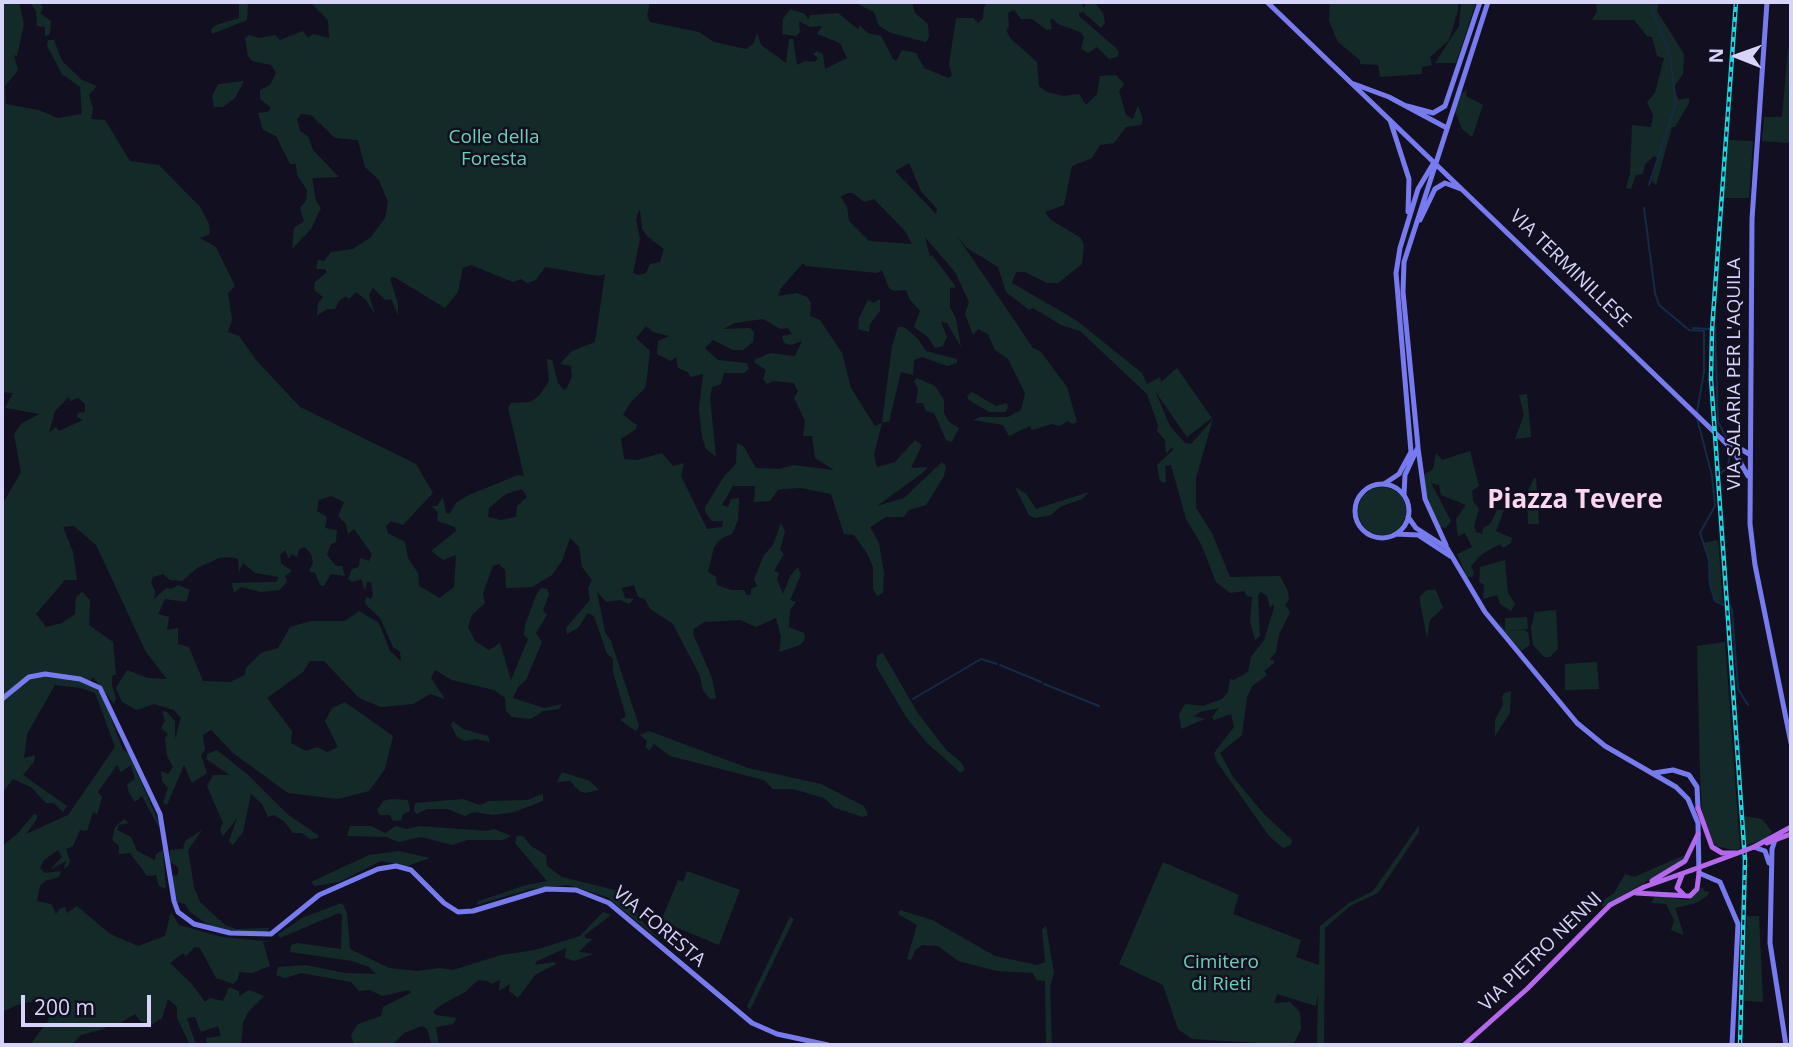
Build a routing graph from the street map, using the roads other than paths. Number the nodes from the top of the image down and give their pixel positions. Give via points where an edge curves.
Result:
1 (1267, 2) edge
2 (1480, 2) edge
3 (1488, 2) edge
4 (1766, 2) edge
5 (1351, 83) junction
6 (1367, 98) junction
7 (1392, 100) junction
8 (1407, 106) junction
9 (1390, 120) junction
10 (1445, 127) junction
11 (1440, 146) junction
12 (1426, 153) junction
13 (1435, 162) junction
14 (1467, 191) junction
15 (1400, 248) junction
16 (1405, 254) junction
17 (1749, 433) junction
18 (1731, 445) junction
19 (1418, 447) junction
20 (1749, 454) junction
21 (1749, 479) junction
22 (1384, 484) junction
23 (1404, 495) junction
24 (1408, 517) junction
25 (1396, 534) junction
26 (1447, 548) junction
27 (1455, 562) junction
28 (2, 699) edge
29 (1791, 743) edge
30 (1650, 773) junction
31 (1698, 808) junction
32 (1698, 823) junction
33 (1791, 827) edge
34 (1780, 831) junction
35 (1698, 834) junction
36 (1791, 834) edge
37 (1774, 840) junction
38 (1765, 844) junction
39 (1754, 847) junction
40 (1772, 848) junction
41 (1736, 853) junction
42 (1771, 869) junction
43 (1696, 871) junction
44 (1684, 873) junction
45 (1644, 887) junction
46 (1630, 893) junction
47 (1687, 896) junction
48 (828, 1045) edge
49 (1464, 1045) edge
50 (1732, 1045) edge
51 (1786, 1045) edge

1 - 5 street
2 - 8 street via 1445,106 1433,113
3 - 10 street
4 - 17 street, VIA SALARIA PER L'AQUILA via 1752,219
5 - 6 street, VIA TERMINILLESE
5 - 7 street
6 - 7 street via 1373,94
6 - 9 street, VIA TERMINILLESE
7 - 8 street
8 - 10 street
9 - 12 street, VIA TERMINILLESE
9 - 15 street via 1410,192
10 - 11 street
11 - 12 street
11 - 13 street
12 - 13 street, VIA TERMINILLESE
13 - 14 street, VIA TERMINILLESE
13 - 15 street via 1418,190
13 - 16 street
14 - 16 street via 1445,183 1435,189
14 - 18 street, VIA TERMINILLESE
15 - 22 street via 1396,285 1411,452 1405,465
16 - 19 street via 1403,292
17 - 18 street
17 - 20 street, VIA SALARIA PER L'AQUILA
18 - 20 street
18 - 21 street
19 - 23 street via 1405,475
19 - 26 street via 1425,499
20 - 21 street, VIA SALARIA PER L'AQUILA
21 - 29 street, VIA SALARIA PER L'AQUILA via 1752,552
22 - 23 street
22 - 25 street via 1363,493 1356,516 1371,536
23 - 24 street
24 - 25 street
24 - 26 street via 1416,528
25 - 27 street via 1418,535
26 - 27 street
27 - 30 street via 1485,612 1566,712 1591,736
28 - 48 street, VIA FORESTA via 23,680 45,674 80,679 100,688 160,814 178,912 194,924 230,933 271,934 318,895 396,866 411,870 458,912 546,889 576,890 609,903 752,1023 777,1034
30 - 31 street via 1689,775 1698,787
30 - 32 street via 1684,793
31 - 32 street
31 - 41 main road, bridge via 1712,847
32 - 35 street
33 - 34 main road
34 - 37 street
34 - 39 main road
35 - 43 street
35 - 45 main road via 1685,860
36 - 37 main road
37 - 38 main road
37 - 40 street
38 - 39 main road
38 - 40 street
39 - 41 main road, bridge
39 - 42 street via 1765,851
40 - 42 street
41 - 43 main road, bridge
42 - 51 street via 1770,943
43 - 44 main road, VIA PIETRO NENNI
43 - 47 main road via 1697,888
43 - 50 street via 1720,882 1738,924
44 - 45 main road, VIA PIETRO NENNI
44 - 47 main road via 1677,888
45 - 46 main road, VIA PIETRO NENNI
46 - 47 main road
46 - 49 main road, VIA PIETRO NENNI via 1601,913

